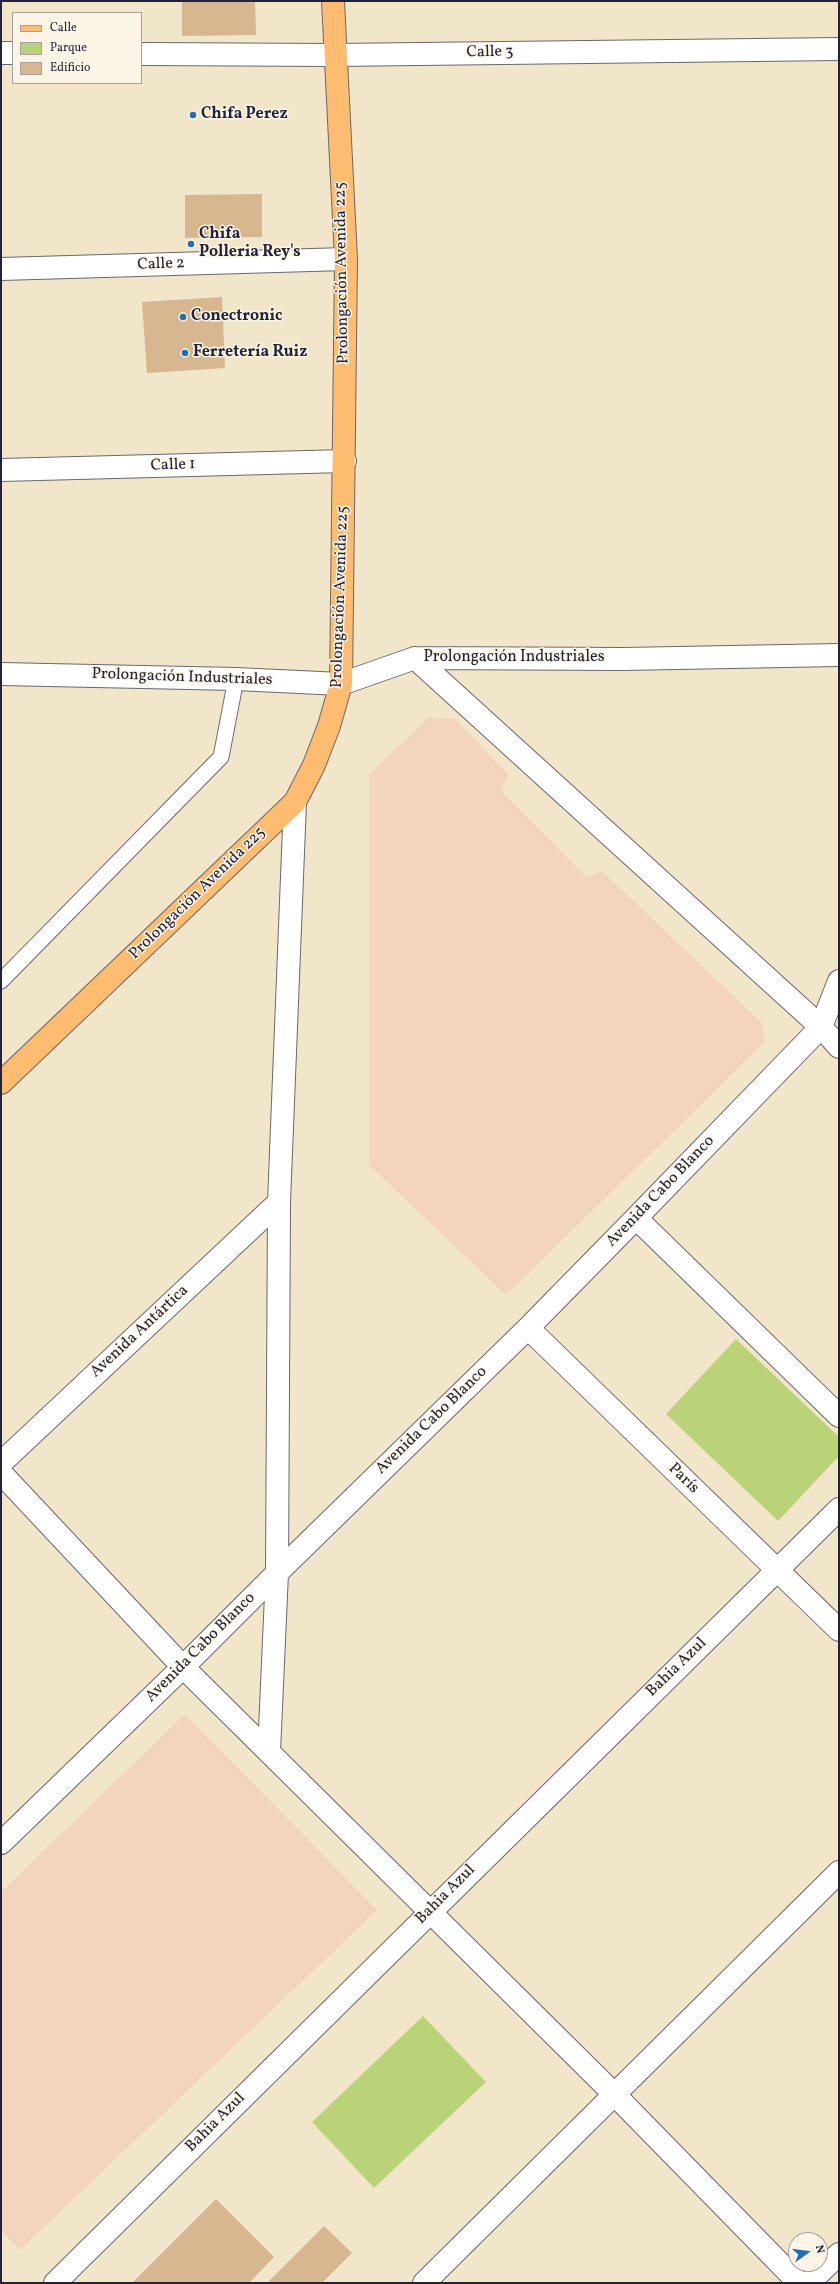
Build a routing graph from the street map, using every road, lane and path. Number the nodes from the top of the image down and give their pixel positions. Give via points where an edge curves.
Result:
1 (333, 1) edge
2 (839, 49) edge
3 (1, 53) edge
4 (12, 53) edge
5 (142, 54) edge
6 (335, 56) junction
7 (346, 259) junction
8 (1, 270) edge
9 (345, 461) junction
10 (1, 470) edge
11 (839, 655) edge
12 (415, 658) junction
13 (1, 674) edge
14 (236, 679) junction
15 (341, 684) junction
16 (296, 802) junction
17 (1, 981) edge
18 (839, 981) edge
19 (820, 1027) junction
20 (839, 1047) edge
21 (1, 1083) edge
22 (279, 1202) junction
23 (636, 1218) junction
24 (528, 1328) junction
25 (839, 1416) edge
26 (1, 1463) edge
27 (1, 1473) edge
28 (839, 1509) edge
29 (777, 1570) junction
30 (276, 1573) junction
31 (839, 1630) edge
32 (183, 1667) junction
33 (269, 1752) junction
34 (1, 1843) edge
35 (839, 1872) edge
36 (429, 1911) junction
37 (614, 2094) junction
38 (839, 2254) edge
39 (55, 2283) edge
40 (424, 2283) edge
41 (799, 2283) edge
42 (809, 2283) edge

1 - 6 main road, Prolongación Avenida 225
2 - 6 street, Calle 3
3 - 4 street
5 - 6 street, Calle 3
6 - 7 main road, Prolongación Avenida 225
7 - 8 street, Calle 2
7 - 9 main road, Prolongación Avenida 225
9 - 10 street, Calle 1
9 - 15 main road, Prolongación Avenida 225
11 - 12 street, Prolongación Industriales via 623,659
12 - 15 street, Prolongación Industriales
12 - 19 street
13 - 14 street, Prolongación Industriales
14 - 15 street, Prolongación Industriales
14 - 17 lane via 221,757
15 - 16 main road, Prolongación Avenida 225 via 329,726
16 - 21 main road, Prolongación Avenida 225
16 - 22 street
18 - 19 street, Avenida Cabo Blanco
19 - 20 street
19 - 23 street, Avenida Cabo Blanco
22 - 26 street, Avenida Antártica
22 - 30 street
23 - 24 street, Avenida Cabo Blanco
23 - 25 street
24 - 29 street, París
24 - 30 street, Avenida Cabo Blanco
27 - 32 street
28 - 29 street, Bahia Azul
29 - 31 street, París
29 - 36 street, Bahia Azul
30 - 32 street, Avenida Cabo Blanco
30 - 33 street
32 - 33 street
32 - 34 street, Avenida Cabo Blanco
33 - 36 street
35 - 37 street
36 - 37 street
36 - 39 street, Bahia Azul
37 - 40 street
37 - 41 street
38 - 42 street

